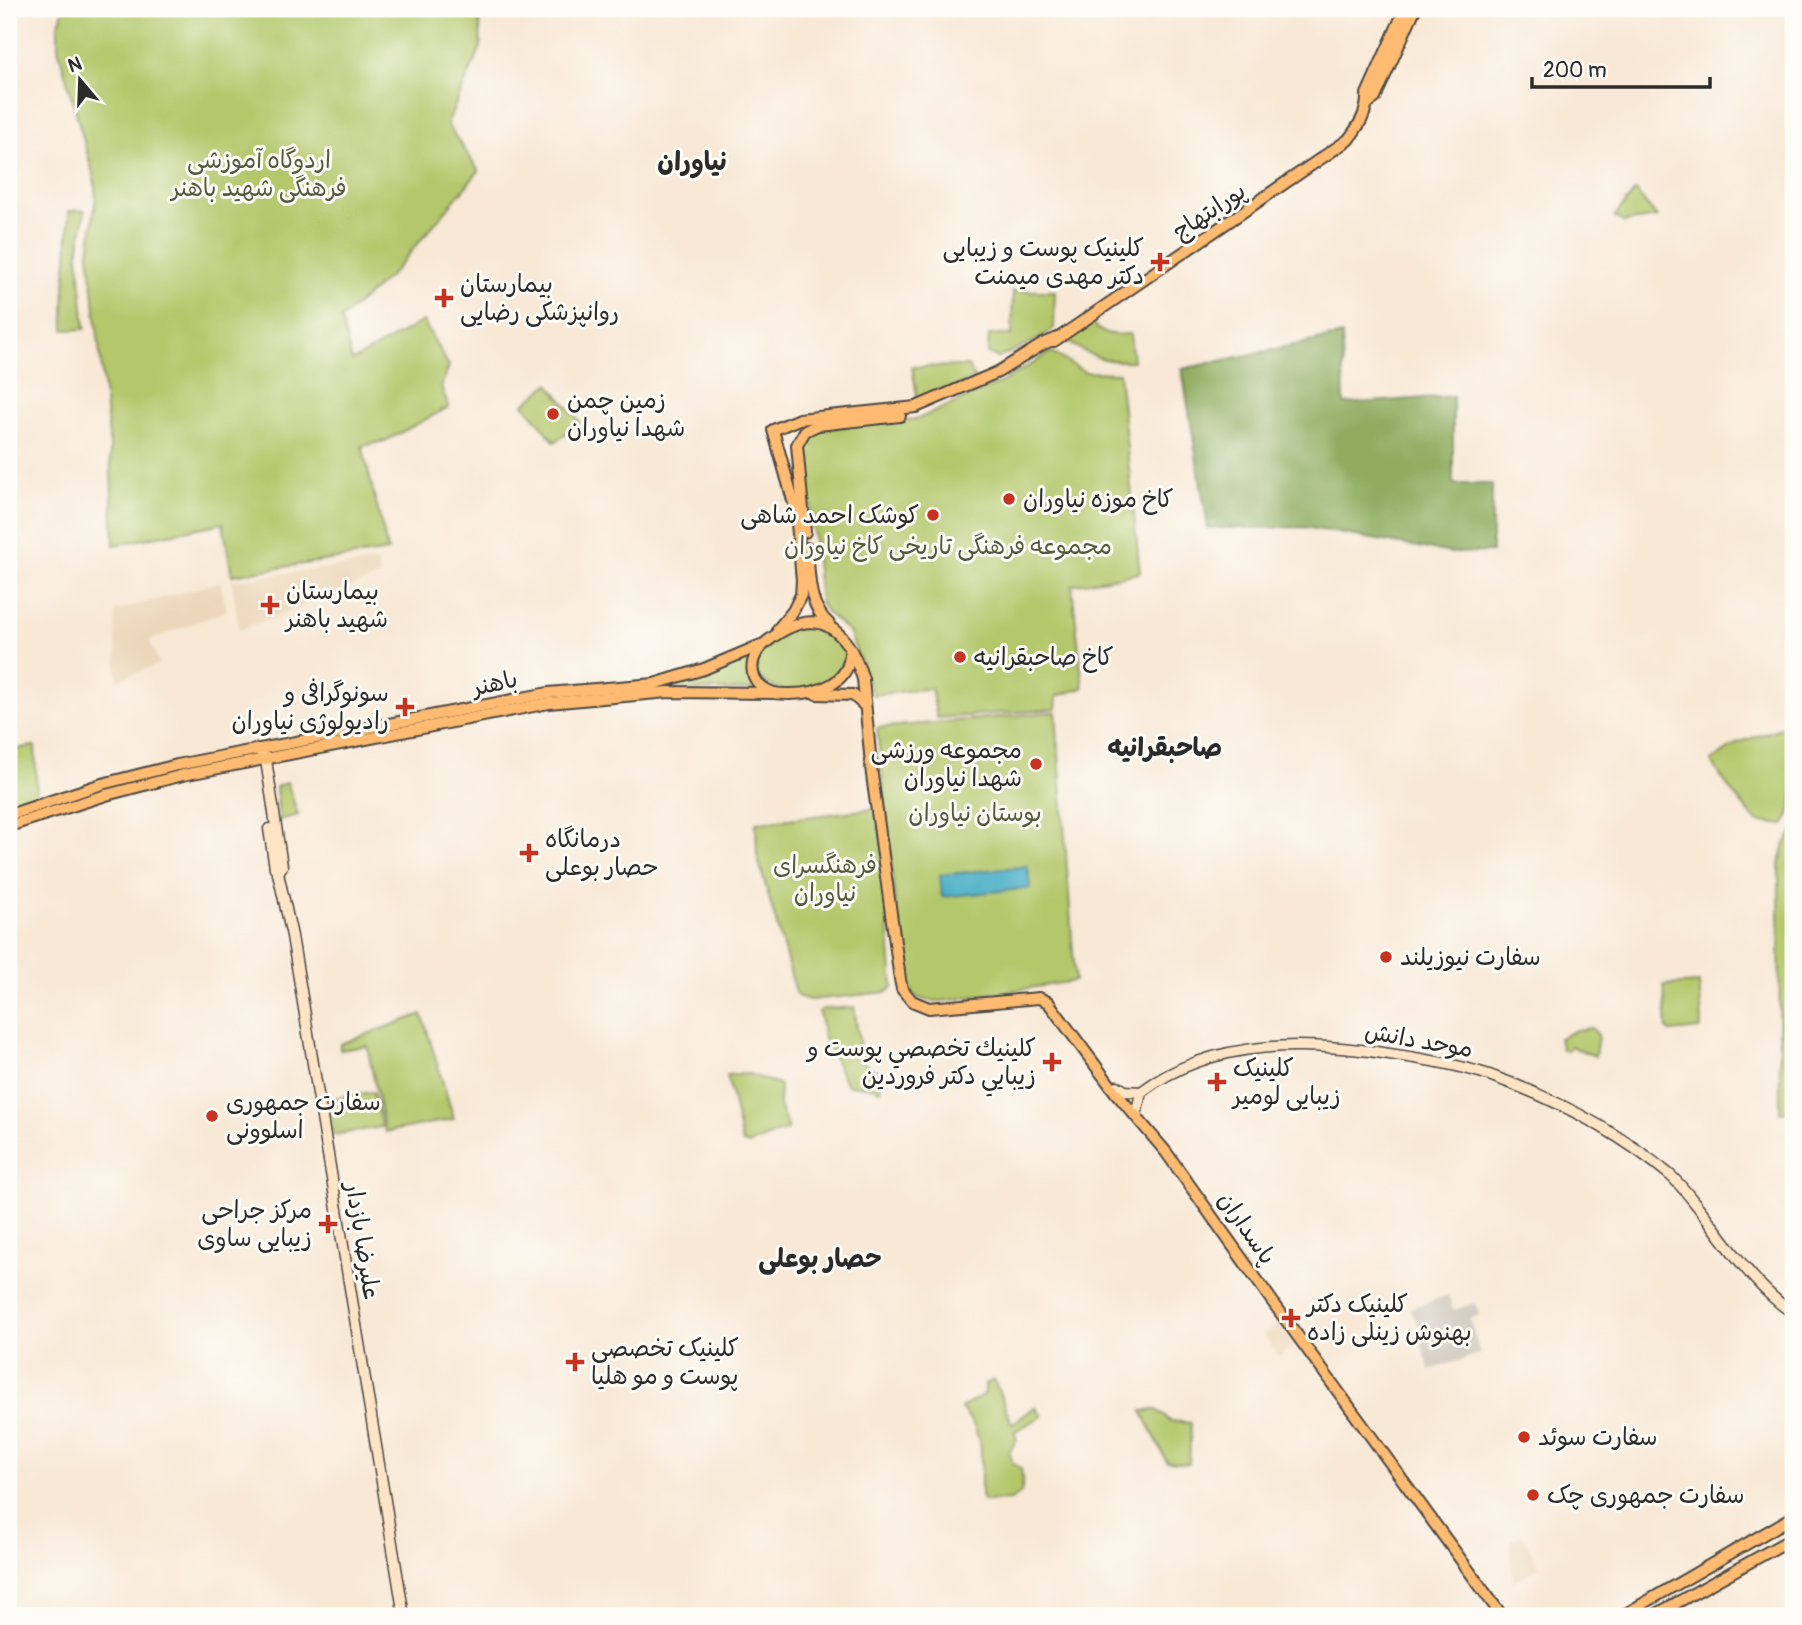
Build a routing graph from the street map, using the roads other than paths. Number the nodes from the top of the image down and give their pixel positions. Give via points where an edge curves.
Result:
1 (1405, 9) edge
2 (1415, 9) edge
3 (1367, 104) junction
4 (983, 382) junction
5 (806, 596) junction
6 (836, 631) junction
7 (764, 643) junction
8 (850, 649) junction
9 (776, 693) junction
10 (810, 694) junction
11 (865, 707) junction
12 (262, 756) junction
13 (104, 789) junction
14 (9, 815) edge
15 (9, 827) edge
16 (900, 979) junction
17 (1117, 1086) joint
18 (1140, 1092) junction
19 (1136, 1116) junction
20 (1793, 1313) edge
21 (1793, 1517) edge
22 (1793, 1538) edge
23 (1699, 1572) junction
24 (1707, 1586) junction
25 (404, 1616) edge
26 (1502, 1616) edge
27 (1622, 1616) edge
28 (1653, 1616) edge

1 - 3 main road, پورابتهاج via 1367,94
2 - 3 main road, پورابتهاج via 1375,98
3 - 4 main road, پورابتهاج via 1342,145 1058,338
4 - 5 main road, پورابتهاج via 916,414 810,427 799,438
4 - 5 main road, پورابتهاج via 916,407 799,419 773,430 796,510
5 - 6 main road
5 - 7 main road, باهنر
6 - 7 main road via 819,623 801,623
6 - 8 main road
7 - 9 main road via 754,655 752,671
7 - 12 main road, باهنر via 704,670 654,684 548,694
8 - 10 main road via 848,667 841,677
8 - 11 main road via 863,679
9 - 10 main road
9 - 12 main road, باهنر via 668,692 549,703
10 - 11 main road via 853,695
11 - 16 main road
12 - 13 main road, باهنر via 177,765
12 - 25 main road, علیرضا بازدار via 275,868 292,936
13 - 14 main road, باهنر
13 - 15 main road, باهنر
16 - 17 main road via 906,990 925,1002 1046,993
16 - 19 main road, پاسداران via 912,1001 929,1007 1039,998 1048,1002
17 - 18 main road
18 - 19 main road
18 - 20 main road, موحد دانش via 1185,1067 1257,1048 1303,1045 1399,1055 1469,1069 1559,1105 1624,1141 1671,1176 1749,1271
19 - 26 main road, پاسداران
21 - 23 main road
22 - 24 main road
23 - 24 main road via 1700,1581
23 - 27 main road
24 - 28 main road

